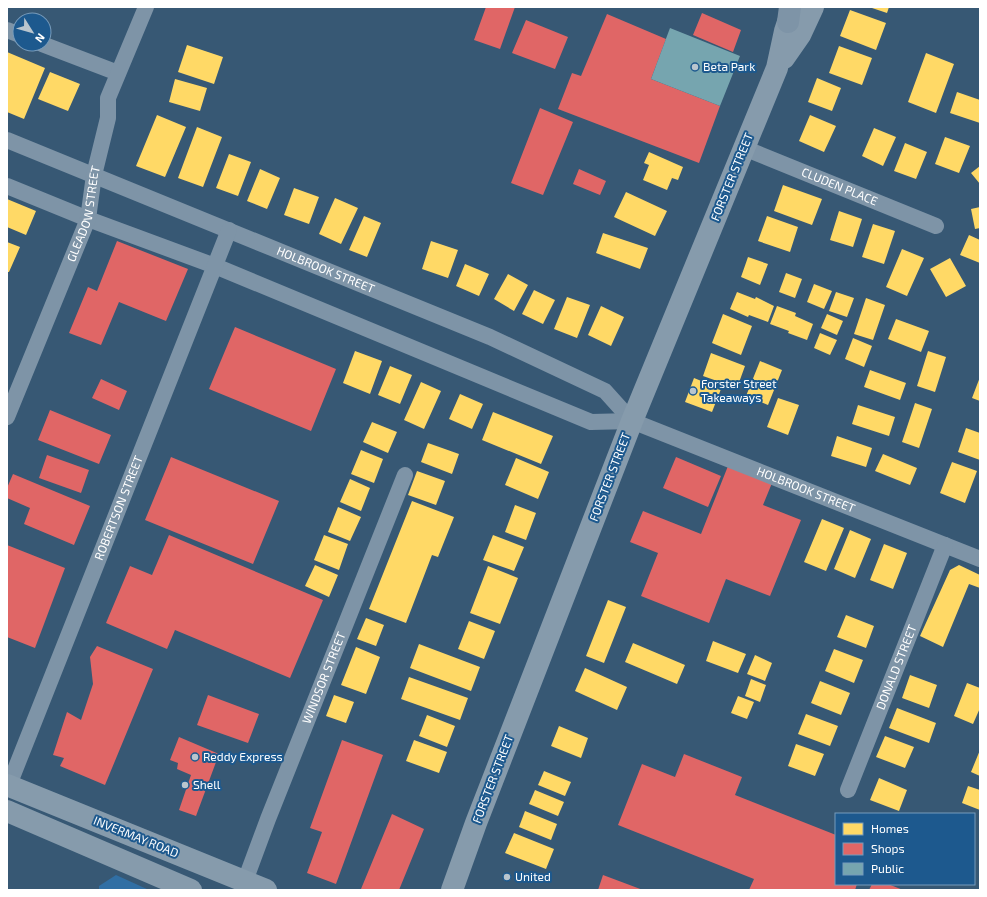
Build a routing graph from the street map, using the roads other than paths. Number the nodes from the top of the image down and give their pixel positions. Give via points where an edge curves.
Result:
1 (146, 7) edge
2 (813, 7) edge
3 (790, 12) edge
4 (52, 48) edge
5 (777, 68) junction
6 (118, 73) junction
7 (7, 140) edge
8 (744, 148) junction
9 (94, 175) junction
10 (7, 186) edge
11 (88, 219) junction
12 (936, 226) dead end
13 (229, 230) junction
14 (215, 266) junction
15 (12, 388) edge
16 (7, 417) edge
17 (632, 421) junction
18 (405, 475) dead end
19 (944, 545) junction
20 (979, 556) edge
21 (8, 785) edge
22 (848, 790) dead end
23 (7, 811) edge
24 (476, 823) junction
25 (260, 887) edge
26 (191, 890) edge
27 (440, 890) edge
28 (452, 890) edge

1 - 6 street, GLEADOW STREET
2 - 5 street, FORSTER STREET via 800,35
3 - 5 street, FORSTER STREET
4 - 6 street
5 - 8 street, FORSTER STREET
6 - 9 street, GLEADOW STREET via 108,98 108,118
7 - 9 street, HOLBROOK STREET
8 - 12 street, CLUDEN PLACE
8 - 17 street, FORSTER STREET
9 - 11 street, GLEADOW STREET
9 - 13 street, HOLBROOK STREET
10 - 11 street, HOLBROOK STREET
11 - 14 street, HOLBROOK STREET
11 - 15 street, GLEADOW STREET
13 - 14 street, ROBERTSON STREET
13 - 17 street, HOLBROOK STREET via 490,337 605,392
14 - 17 street, HOLBROOK STREET via 591,422
14 - 21 street, ROBERTSON STREET
15 - 16 street, GLEADOW STREET
17 - 19 street, HOLBROOK STREET
17 - 24 street, FORSTER STREET
18 - 25 street, WINDSOR STREET via 268,820
19 - 20 street, HOLBROOK STREET
19 - 22 street, DONALD STREET
21 - 25 street, INVERMAY ROAD
23 - 26 street
24 - 27 street
24 - 28 street, FORSTER STREET

